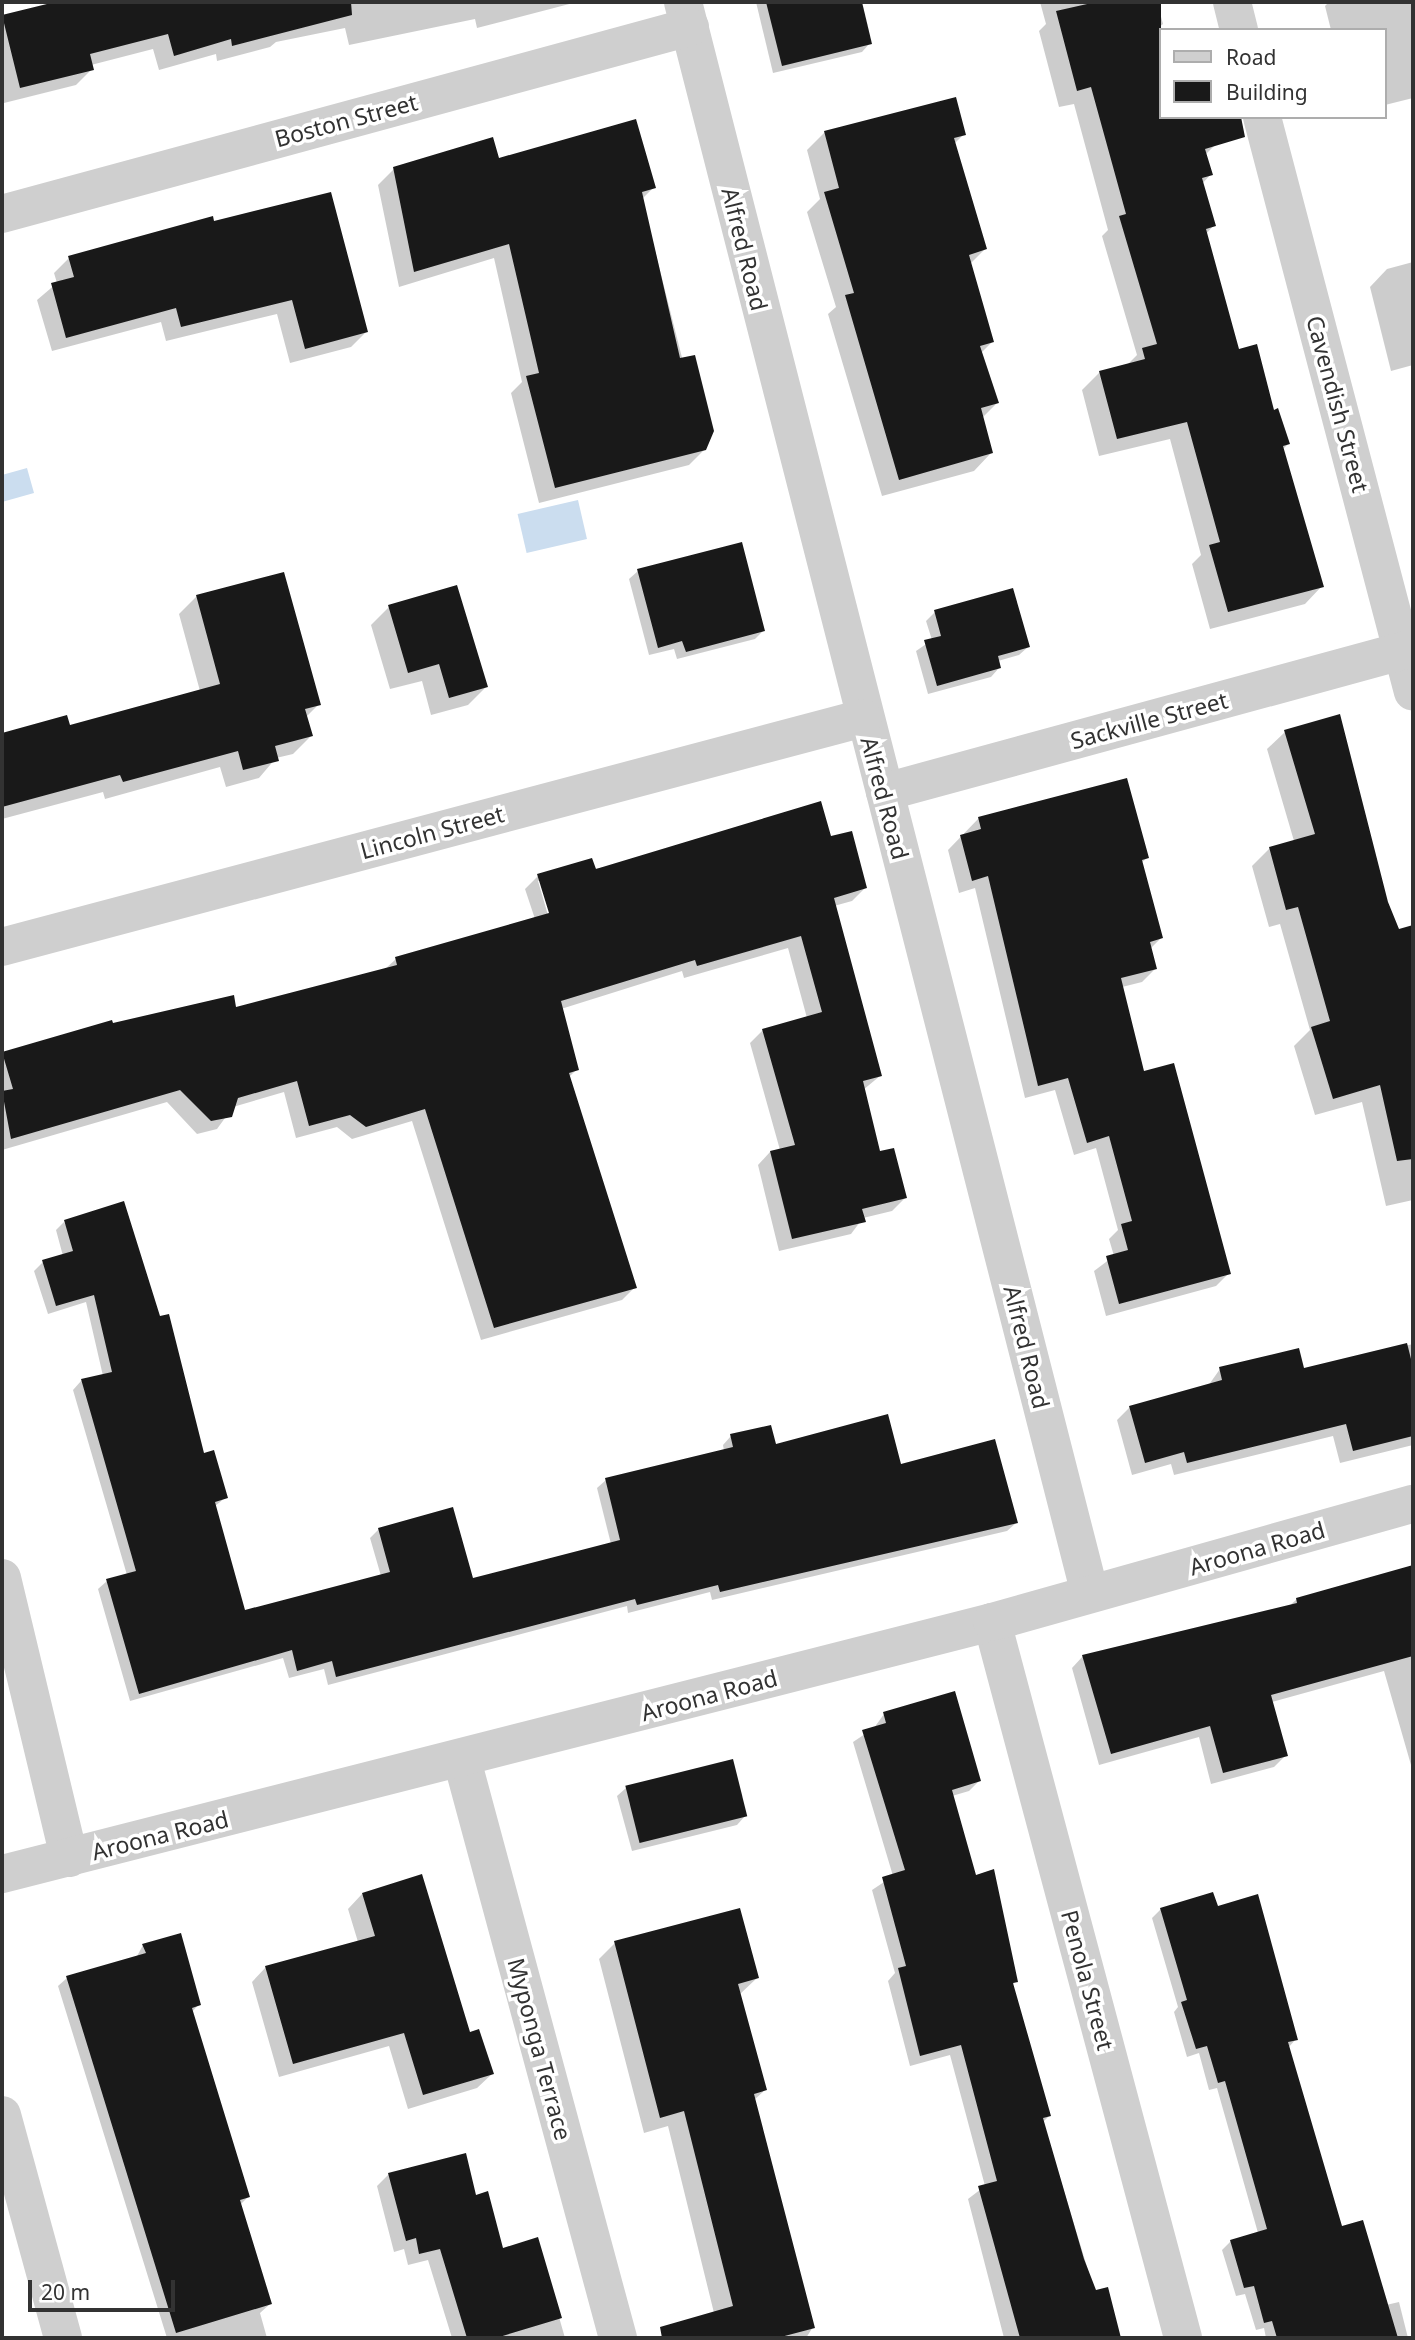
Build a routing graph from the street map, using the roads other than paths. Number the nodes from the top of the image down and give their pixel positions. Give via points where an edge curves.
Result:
1 (1232, 2) edge
2 (686, 14) edge
3 (1238, 28) edge
4 (1263, 119) edge
5 (2, 214) edge
6 (1408, 650) edge
7 (1413, 692) edge
8 (863, 718) junction
9 (885, 792) junction
10 (2, 947) edge
11 (1413, 1504) edge
12 (2, 1578) edge
13 (1090, 1594) junction
14 (992, 1622) junction
15 (463, 1760) junction
16 (69, 1858) junction
17 (2, 1874) edge
18 (2, 2115) edge
19 (63, 2338) edge
20 (618, 2338) edge
21 (1183, 2338) edge

1 - 3 street
2 - 5 street, Boston Street
2 - 8 street, Alfred Road
4 - 6 street, Cavendish Street
6 - 7 street, Cavendish Street
6 - 9 street, Sackville Street
8 - 9 street, Alfred Road
8 - 10 street, Lincoln Street
9 - 13 street, Alfred Road
11 - 13 street, Aroona Road
12 - 16 street
13 - 14 street, Aroona Road
14 - 15 street, Aroona Road
14 - 21 street, Penola Street
15 - 16 street, Aroona Road
15 - 20 street, Myponga Terrace
16 - 17 street, Aroona Road
18 - 19 street

